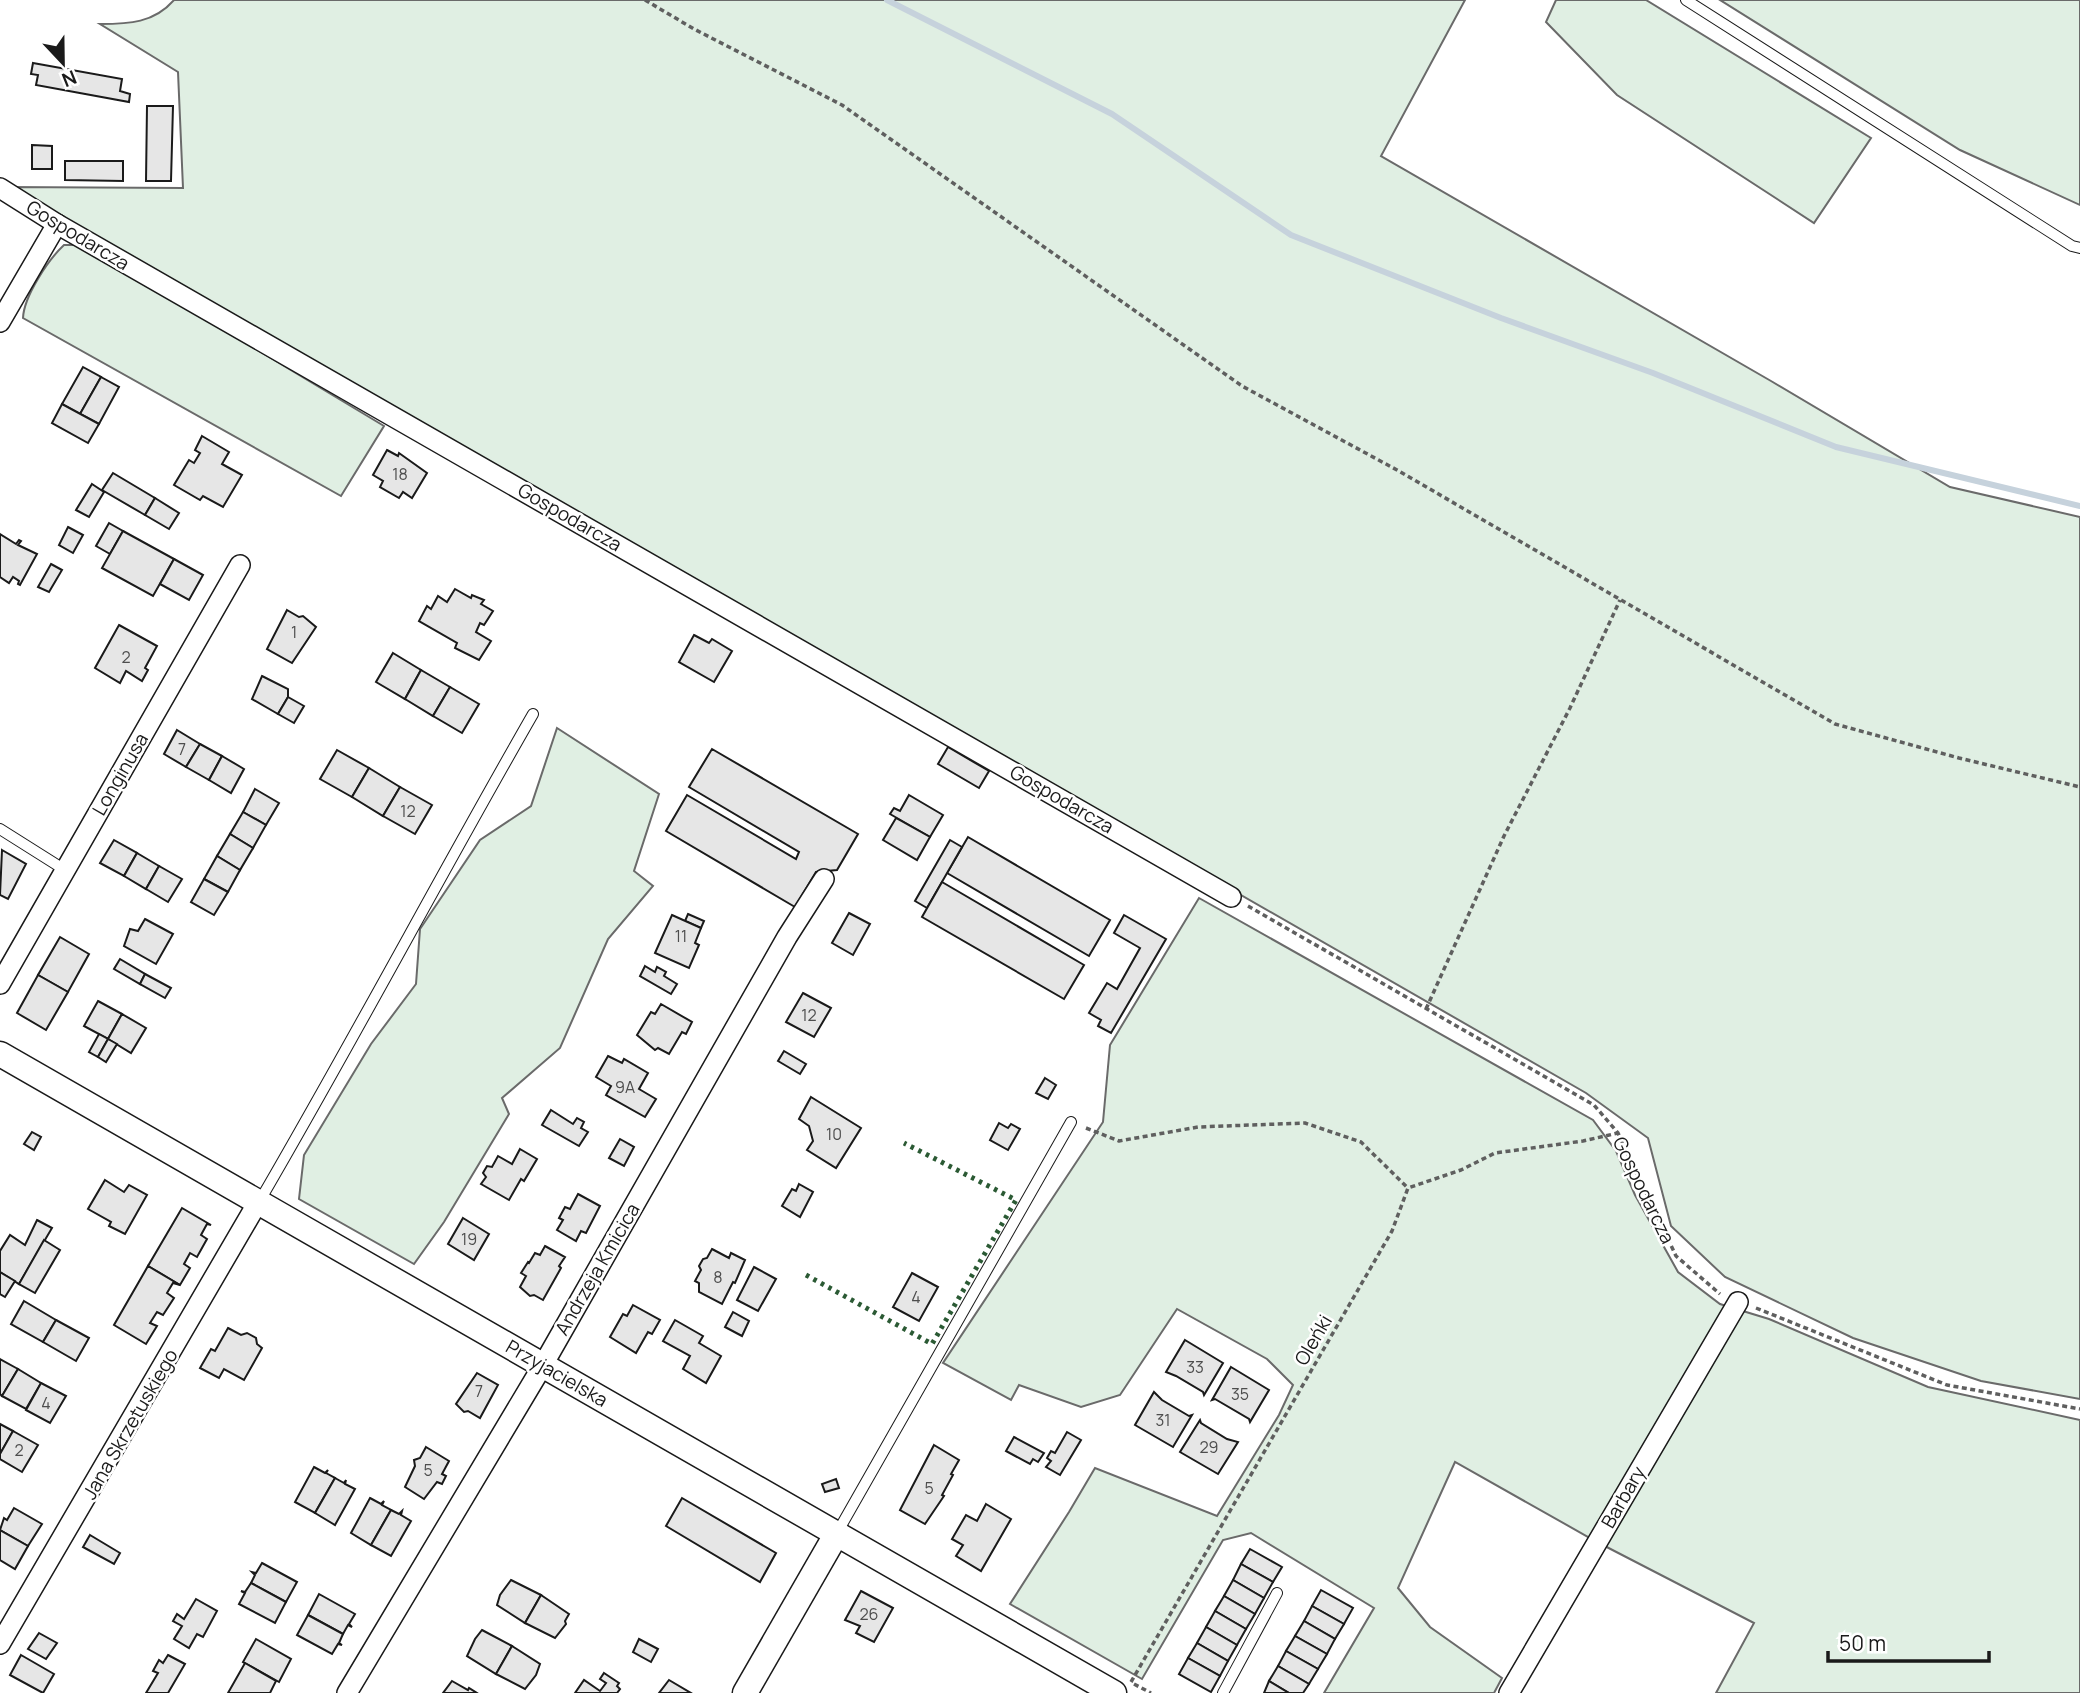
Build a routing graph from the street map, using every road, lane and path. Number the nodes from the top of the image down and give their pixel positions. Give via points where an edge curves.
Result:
1 (645, 0) edge
2 (1686, 0) edge
3 (0, 188) edge
4 (57, 224) junction
5 (2080, 248) edge
6 (0, 323) edge
7 (240, 565) dead end
8 (1620, 600) junction
9 (533, 714) dead end
10 (2080, 787) edge
11 (0, 830) edge
12 (65, 870) junction
13 (824, 879) dead end
14 (1231, 897) joint
15 (0, 984) edge
16 (1426, 1009) junction
17 (0, 1055) edge
18 (1071, 1122) joint
19 (1618, 1133) junction
20 (1408, 1188) junction
21 (258, 1202) junction
22 (1738, 1302) junction
23 (543, 1365) junction
24 (2080, 1409) edge
25 (836, 1533) junction
26 (1277, 1592) dead end
27 (0, 1644) edge
28 (347, 1693) edge
29 (745, 1693) edge
30 (1114, 1693) edge
31 (1125, 1693) edge
32 (1223, 1693) edge
33 (1508, 1693) edge

1 - 8 path via 842,105 1242,386
2 - 5 lane
3 - 4 street, Gospodarcza
4 - 6 street
4 - 14 street, Gospodarcza
7 - 12 street, Longinusa
8 - 10 path via 1835,723
8 - 16 path via 1504,836
9 - 21 lane
11 - 12 lane
12 - 15 street, Longinusa
13 - 23 street, Andrzeja Kmicica
14 - 16 path, Gospodarcza
16 - 19 path, Gospodarcza via 1594,1105
17 - 21 street, Przyjacielska
18 - 20 path via 1119,1141 1198,1127 1305,1123 1360,1142
18 - 25 lane
19 - 20 path via 1495,1153
19 - 22 path, Gospodarcza via 1676,1256 1717,1293
20 - 31 path, Oleńki via 1392,1231
21 - 23 street, Przyjacielska
21 - 27 street, Jana Skrzetuskiego
22 - 24 path, Gospodarcza via 1947,1385
22 - 33 street, Barbary
23 - 25 street, Przyjacielska
23 - 28 street, Andrzeja Kmicica
25 - 29 street
25 - 30 street, Przyjacielska
26 - 32 lane

